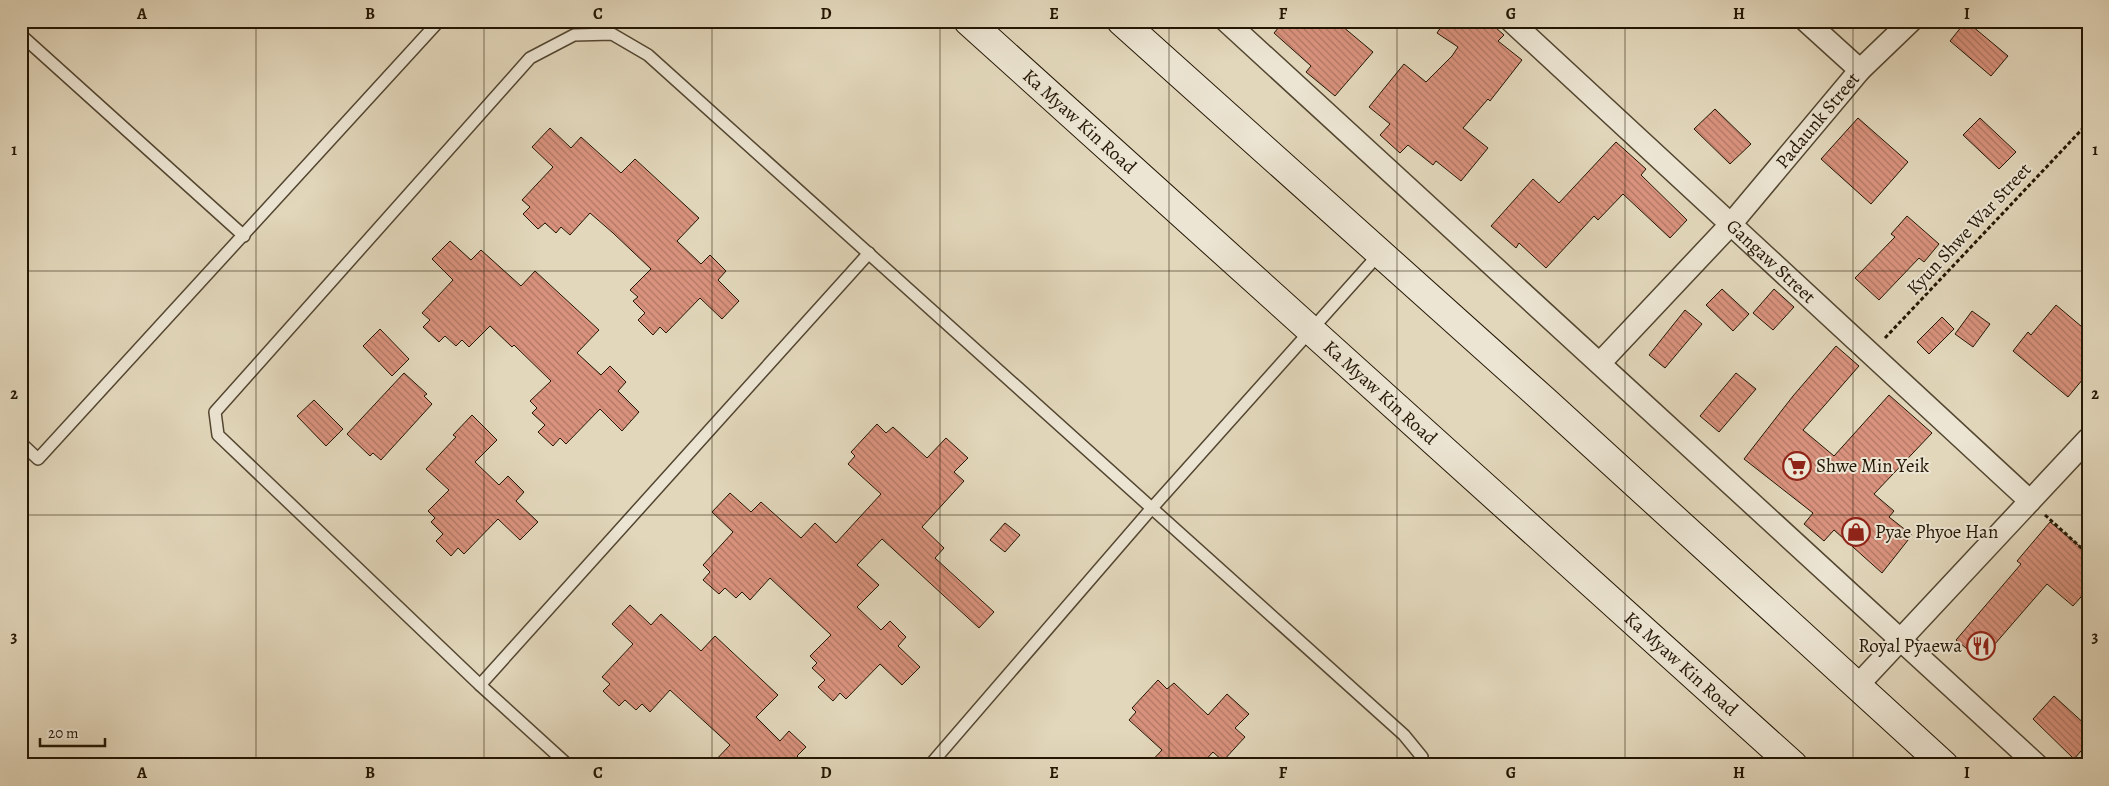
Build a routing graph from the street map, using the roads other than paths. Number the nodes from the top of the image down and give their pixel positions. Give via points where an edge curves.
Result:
1 (439, 21) edge
2 (968, 21) edge
3 (1121, 21) edge
4 (1226, 21) edge
5 (1511, 21) edge
6 (1806, 21) edge
7 (1911, 21) edge
8 (21, 35) edge
9 (1860, 70) junction
10 (1731, 224) junction
11 (244, 236) junction
12 (869, 253) junction
13 (1379, 254) junction
14 (1310, 331) junction
15 (1600, 364) junction
16 (2088, 439) edge
17 (21, 444) edge
18 (2030, 501) junction
19 (1152, 508) junction
20 (1901, 639) junction
21 (480, 685) junction
22 (1858, 686) junction
23 (568, 765) edge
24 (930, 765) edge
25 (1419, 765) edge
26 (1793, 765) edge
27 (1944, 765) edge
28 (2037, 765) edge

1 - 11 lane
2 - 14 main road, Ka Myaw Kin Road
3 - 13 main road
4 - 15 street
5 - 10 street, Gangaw Street
6 - 9 street
7 - 9 street, Padaunk Street
8 - 11 lane
9 - 10 street, Padaunk Street
10 - 15 street, Padaunk Street
10 - 18 street, Gangaw Street
11 - 17 lane via 38,459
12 - 19 lane
12 - 21 lane
12 - 21 lane via 648,55 612,34 574,34 530,58 215,412 218,435
13 - 14 lane
13 - 22 main road
14 - 19 lane
14 - 26 main road, Ka Myaw Kin Road
15 - 20 street
16 - 18 street
18 - 20 street
19 - 24 lane
19 - 25 lane via 1404,735 1422,756
20 - 22 street
20 - 28 street
21 - 23 lane
22 - 27 main road

